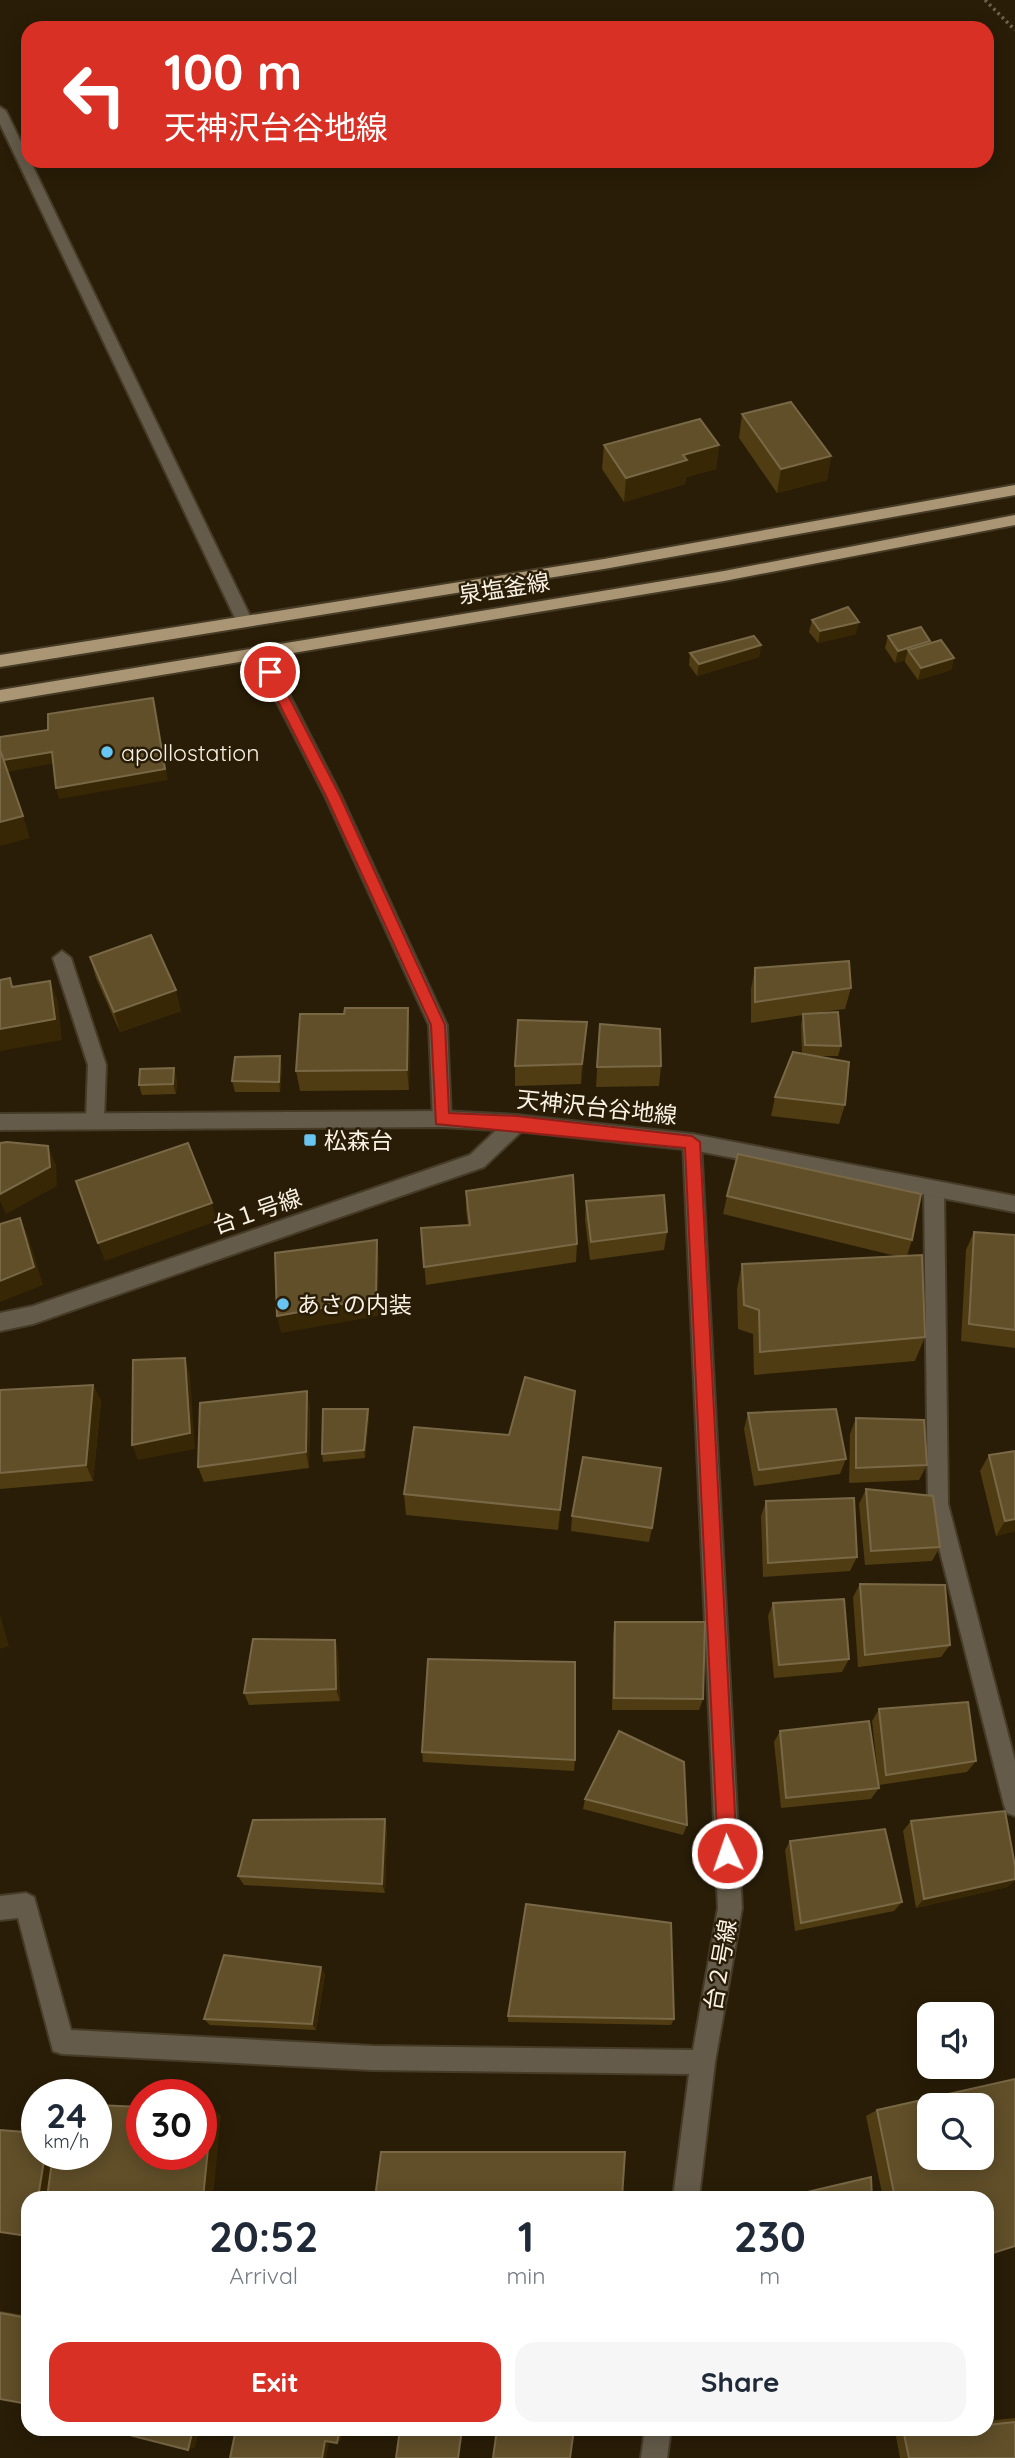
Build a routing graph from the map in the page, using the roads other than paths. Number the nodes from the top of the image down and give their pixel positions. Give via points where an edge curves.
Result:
1 (0, 111) edge
2 (21, 155) edge
3 (27, 168) edge
4 (1015, 489) edge
5 (1015, 520) edge
6 (244, 620) junction
7 (259, 651) junction
8 (0, 661) edge
9 (0, 696) edge
10 (62, 958) dead end
11 (442, 1119) junction
12 (95, 1120) junction
13 (0, 1122) edge
14 (517, 1123) junction
15 (692, 1142) junction
16 (934, 1189) junction
17 (1015, 1204) edge
18 (0, 1322) edge
19 (1015, 1805) edge
20 (0, 1908) edge
21 (703, 2062) junction
22 (687, 2191) edge
23 (657, 2436) edge
24 (654, 2458) edge

1 - 2 street
3 - 6 street
4 - 6 main road, 泉塩釜線 via 604,564
5 - 7 main road, 泉塩釜線 via 724,576
6 - 8 main road, 泉塩釜線
7 - 9 main road, 泉塩釜線
7 - 11 street via 333,796 438,1025
10 - 12 street via 97,1065
11 - 12 street, 天神沢台谷地線
11 - 14 street, 天神沢台谷地線
12 - 13 street, 天神沢台谷地線
14 - 15 street, 天神沢台谷地線
14 - 18 street, 台１号線 via 477,1161 33,1315
15 - 16 street, 天神沢台谷地線
15 - 21 street, 台２号線 via 730,1908
16 - 17 street, 天神沢台谷地線
16 - 19 street via 938,1504
20 - 21 street via 26,1905 62,2042 372,2058
21 - 22 street, 台２号線
23 - 24 street

